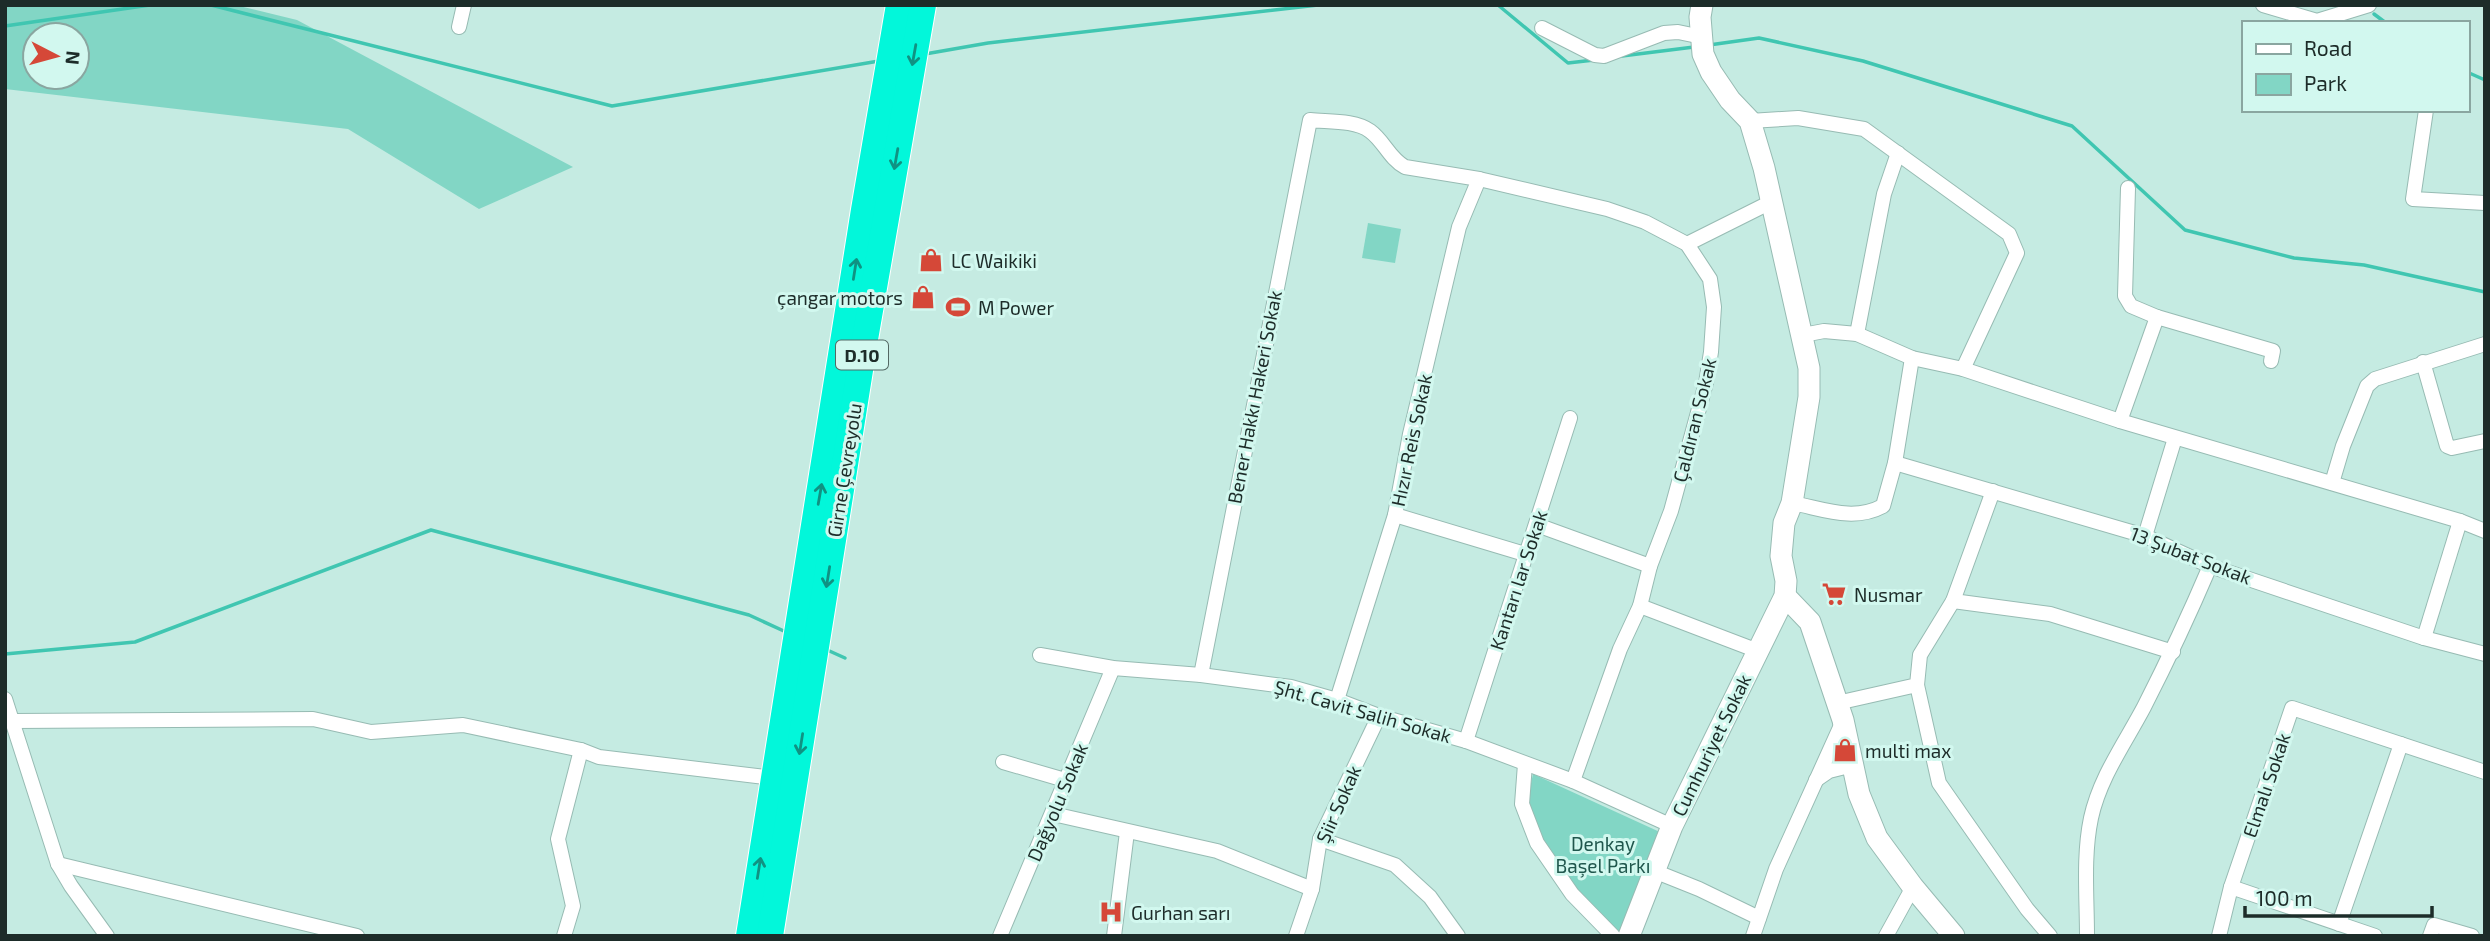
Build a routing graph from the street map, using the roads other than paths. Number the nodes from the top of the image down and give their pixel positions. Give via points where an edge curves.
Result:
1 (464, 5) edge
2 (1703, 5) edge
3 (2263, 5) edge
4 (2369, 5) edge
5 (910, 13) edge
6 (2314, 21) edge
7 (2320, 21) edge
8 (459, 27) dead end
9 (1542, 28) dead end
10 (1702, 37) junction
11 (2426, 112) edge
12 (1310, 120) joint
13 (1750, 121) junction
14 (1898, 153) junction
15 (1479, 179) junction
16 (2127, 187) dead end
17 (1772, 202) junction
18 (2485, 204) edge
19 (1687, 244) junction
20 (2157, 317) junction
21 (1857, 334) junction
22 (1803, 335) junction
23 (2485, 344) edge
24 (1912, 358) junction
25 (2271, 361) dead end
26 (2423, 362) junction
27 (1963, 369) junction
28 (1570, 418) dead end
29 (2120, 421) junction
30 (2175, 438) junction
31 (2485, 441) edge
32 (1895, 463) junction
33 (2332, 483) junction
34 (1993, 491) junction
35 (1792, 503) junction
36 (1395, 515) junction
37 (2460, 521) junction
38 (1537, 525) junction
39 (2485, 531) edge
40 (2145, 536) junction
41 (1525, 554) junction
42 (1650, 566) junction
43 (2210, 566) junction
44 (1785, 596) junction
45 (1954, 601) junction
46 (1640, 606) junction
47 (1775, 616) junction
48 (2424, 638) junction
49 (1758, 651) junction
50 (2173, 652) junction
51 (2485, 654) edge
52 (1040, 655) dead end
53 (1825, 665) junction
54 (1113, 668) junction
55 (801, 673) junction
56 (1201, 675) junction
57 (1917, 685) junction
58 (5, 699) edge
59 (1337, 700) junction
60 (1840, 711) junction
61 (1379, 716) junction
62 (14, 721) junction
63 (1466, 741) junction
64 (2401, 744) junction
65 (580, 750) junction
66 (1003, 762) dead end
67 (1525, 764) junction
68 (1853, 765) junction
69 (2485, 772) edge
70 (773, 778) junction
71 (1065, 780) junction
72 (1573, 781) junction
73 (1815, 781) junction
74 (1053, 814) junction
75 (1672, 826) junction
76 (1127, 832) junction
77 (1320, 839) junction
78 (58, 864) junction
79 (1654, 871) junction
80 (1913, 887) junction
81 (2231, 887) junction
82 (1312, 889) junction
83 (1759, 918) junction
84 (2339, 924) junction
85 (1452, 934) edge
86 (354, 935) edge
87 (107, 936) edge
88 (564, 936) edge
89 (749, 936) edge
90 (771, 936) edge
91 (1000, 936) edge
92 (1114, 936) edge
93 (1296, 936) edge
94 (1614, 936) edge
95 (1629, 936) edge
96 (1753, 936) edge
97 (1886, 936) edge
98 (1954, 936) edge
99 (2050, 936) edge
100 (2087, 936) edge
101 (2219, 936) edge
102 (2375, 936) edge
103 (2430, 936) edge
104 (2472, 936) edge

1 - 8 street
2 - 10 street
3 - 6 street
4 - 7 street
5 - 55 highway, Girne Çevreyolu / D.10 via 864,345
9 - 10 street via 1604,56 1664,33
10 - 13 street via 1711,72
11 - 18 street via 2413,199
12 - 15 street, Çaldıran Sokak via 1360,126 1372,132 1405,167
12 - 56 street, Bener Hakkı Hakeri Sokak
13 - 14 street via 1798,118 1864,129
13 - 17 street
14 - 21 street via 1884,194
14 - 27 street via 2009,234 2017,253
15 - 19 street, Çaldıran Sokak via 1607,209
15 - 36 street, Hızır Reis Sokak via 1459,227
16 - 20 street via 2125,296 2130,306
17 - 19 street
17 - 22 street
19 - 42 street, Çaldıran Sokak via 1710,279 1714,307 1711,352 1671,511
20 - 25 street via 2273,351
20 - 29 street
21 - 22 street via 1824,331
21 - 24 street
22 - 35 street via 1810,368 1809,397
23 - 26 street
24 - 27 street
24 - 32 street
26 - 31 street via 2447,446
26 - 33 street via 2367,386
27 - 29 street
28 - 38 street, Kantarı lar Sokak
29 - 30 street
30 - 33 street
30 - 40 street
32 - 34 street, 13 Şubat Sokak
32 - 35 street via 1883,506 1871,512 1854,516
33 - 37 street
34 - 40 street, 13 Şubat Sokak
34 - 45 street
35 - 44 street via 1784,523 1781,556
36 - 41 street
36 - 59 street, Hızır Reis Sokak
37 - 39 street
37 - 48 street
38 - 41 street, Kantarı lar Sokak
38 - 42 street
40 - 43 street, 13 Şubat Sokak
41 - 63 street, Kantarı lar Sokak
42 - 46 street, Çaldıran Sokak
43 - 48 street, 13 Şubat Sokak
43 - 50 street
44 - 47 street, Cumhuriyet Sokak
44 - 53 street via 1810,622
45 - 50 street via 2050,614
45 - 57 street via 1920,655
46 - 49 street
46 - 72 street, Çaldıran Sokak
47 - 49 street, Cumhuriyet Sokak
47 - 53 street via 1795,622
48 - 51 street, 13 Şubat Sokak
49 - 75 street, Cumhuriyet Sokak
50 - 100 street via 2096,797 2086,858
52 - 54 street, Şht. Cavit Salih Sokak
53 - 60 street
54 - 56 street, Şht. Cavit Salih Sokak
54 - 71 street, Dağyolu Sokak
55 - 70 highway, Girne Çevreyolu / D.10
55 -> 90 highway, Girne Çevreyolu / D.10
56 - 59 street, Şht. Cavit Salih Sokak via 1290,687
57 - 60 street
57 - 99 street via 1939,783 2026,909
58 - 62 street
59 - 61 street, Şht. Cavit Salih Sokak
60 - 68 street
60 - 73 street
61 - 63 street, Şht. Cavit Salih Sokak
61 - 77 street, Şiir Sokak
62 - 65 street via 313,719 370,732 463,725
62 - 78 street
63 - 67 street, Şht. Cavit Salih Sokak
64 - 69 street, Elmalı Sokak
64 - 81 street, Elmalı Sokak via 2292,708
64 - 84 street
65 - 70 street via 599,757
65 - 88 street via 558,839 573,906
66 - 71 street
67 - 72 street, Şht. Cavit Salih Sokak
67 - 94 street via 1522,804 1537,843 1572,894
68 - 73 street via 1829,771
68 - 80 street via 1877,838
89 -> 70 highway, Girne Çevreyolu / D.10
71 - 74 street, Dağyolu Sokak
72 - 75 street, Şht. Cavit Salih Sokak
73 - 83 street
74 - 76 street
74 - 91 street, Dağyolu Sokak
75 - 79 street, Cumhuriyet Sokak
76 - 82 street via 1217,850
76 - 92 street
77 - 82 street, Şiir Sokak
77 - 85 street via 1395,865 1430,897
78 - 86 street
78 - 87 street
79 - 83 street
79 - 95 street, Cumhuriyet Sokak
80 - 97 street
80 - 98 street
81 - 84 street
81 - 101 street, Elmalı Sokak
82 - 93 street, Şiir Sokak
83 - 96 street
84 - 102 street
103 - 104 street via 2434,925

